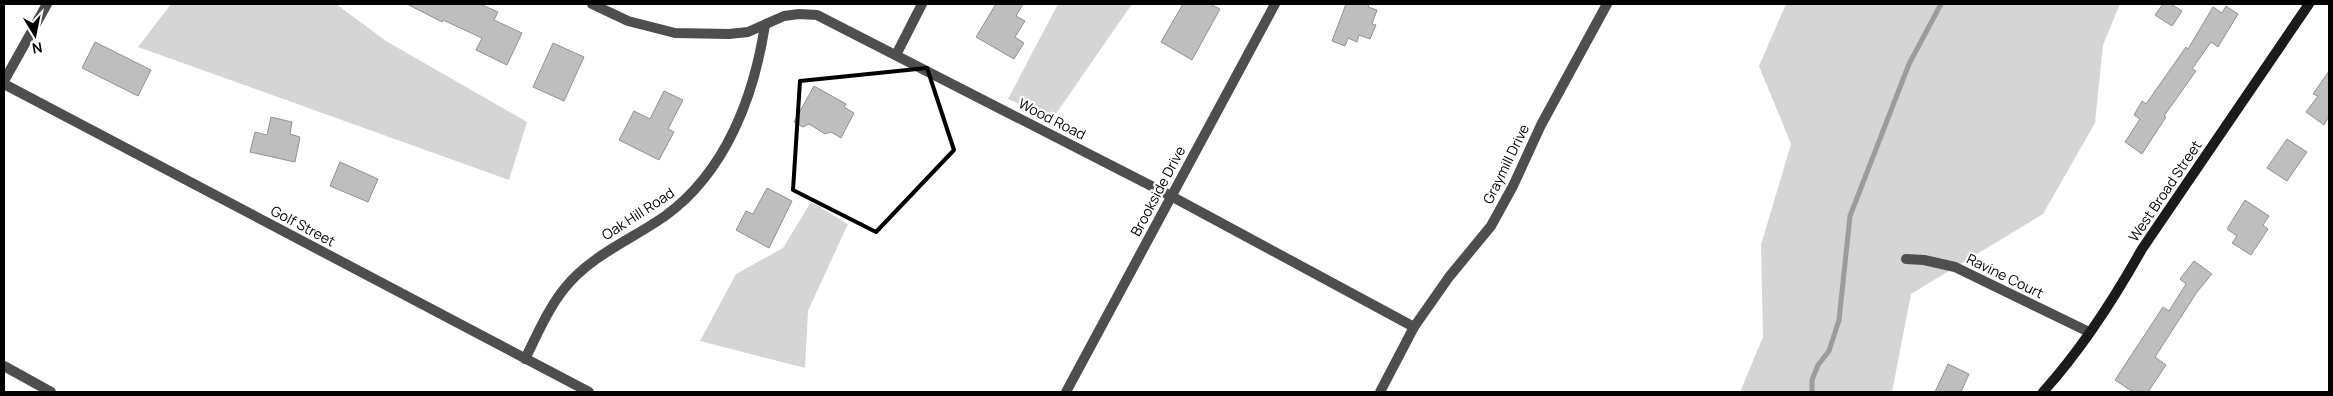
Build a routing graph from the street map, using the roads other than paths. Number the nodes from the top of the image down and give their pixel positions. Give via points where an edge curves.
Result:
1 (47, 4) edge
2 (592, 4) edge
3 (922, 4) edge
4 (1275, 4) edge
5 (1607, 4) edge
6 (2309, 4) edge
7 (764, 25) junction
8 (896, 55) junction
9 (4, 83) edge
10 (1171, 196) junction
11 (1906, 259) dead end
12 (1414, 327) junction
13 (2089, 332) junction
14 (525, 359) junction
15 (4, 366) edge
16 (51, 392) edge
17 (589, 392) edge
18 (1066, 392) edge
19 (1380, 392) edge
20 (2043, 392) edge

1 - 9 street
2 - 7 street, Wood Road via 628,21 675,33 729,34 748,32
3 - 8 street
4 - 10 street, Brookside Drive
5 - 12 street, Graymill Drive via 1490,226
6 - 13 street, West Broad Street
7 - 8 street, Wood Road via 784,16 817,16
7 - 14 street, Oak Hill Road via 760,57 746,102 711,172 665,216 583,268 548,313
8 - 10 street, Wood Road
9 - 14 street, Golf Street
10 - 12 street, Wood Road
10 - 18 street, Brookside Drive
11 - 13 street, Ravine Court via 1955,267
12 - 19 street
13 - 20 street, West Broad Street
14 - 17 street, Golf Street
15 - 16 street

